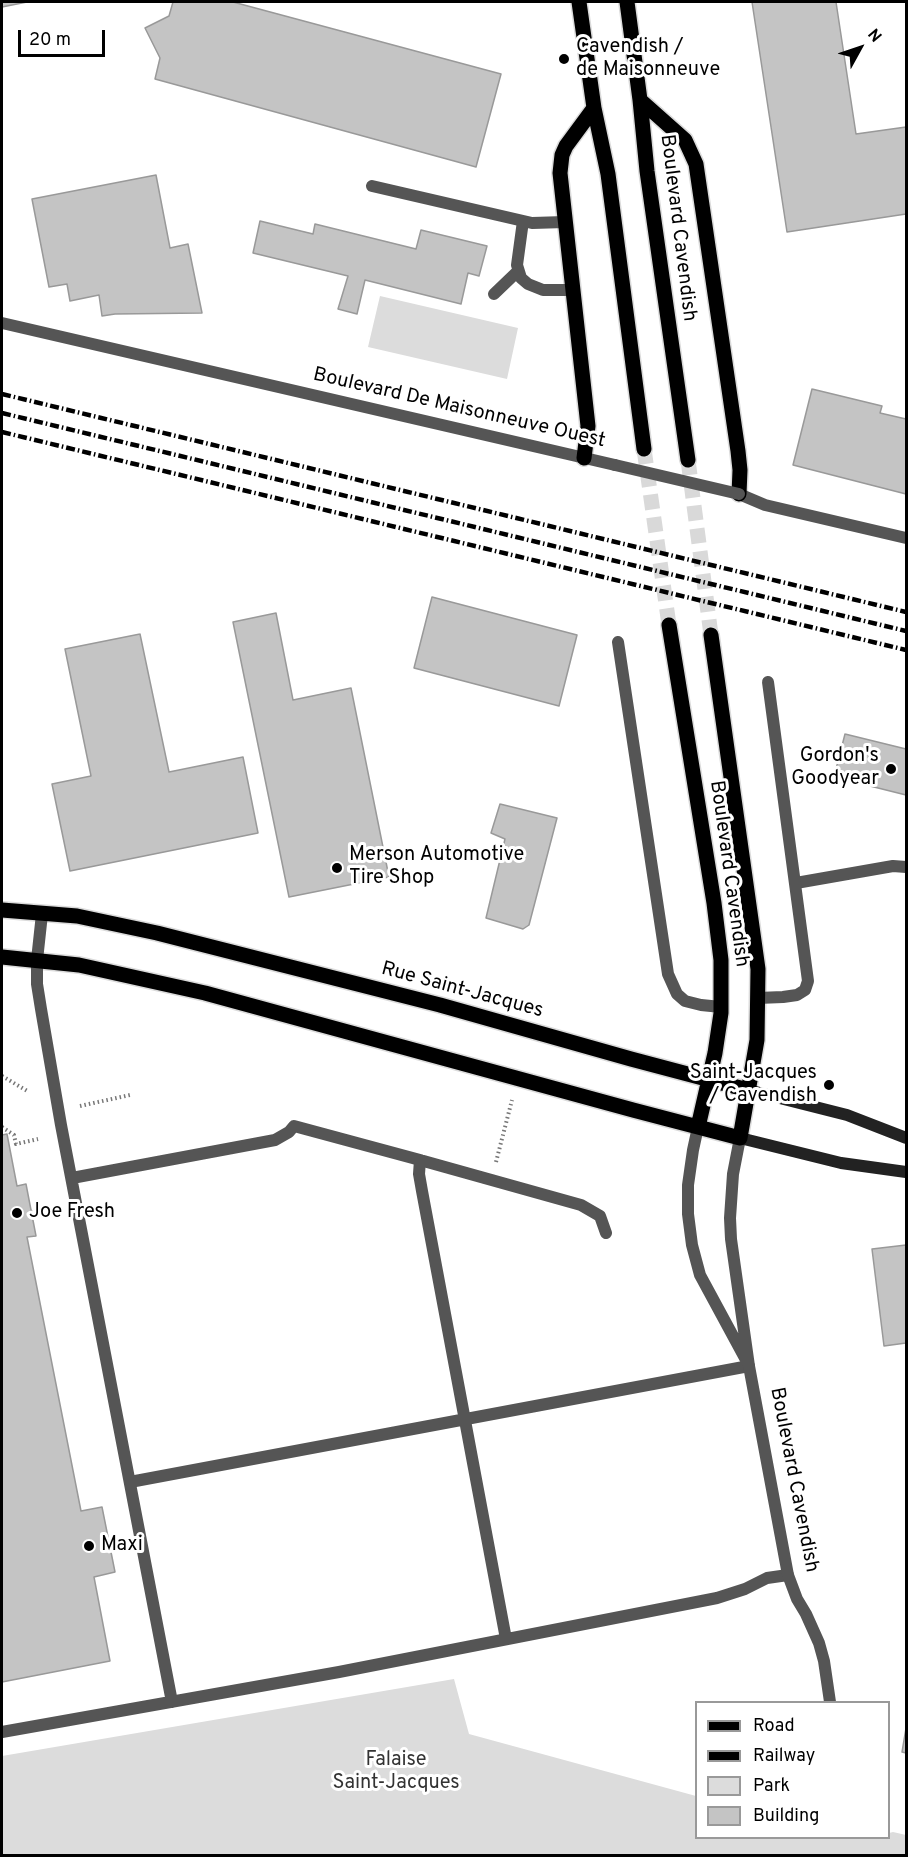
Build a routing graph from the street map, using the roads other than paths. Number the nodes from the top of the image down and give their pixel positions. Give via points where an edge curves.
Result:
1 (579, 2) edge
2 (627, 2) edge
3 (640, 100) junction
4 (594, 108) junction
5 (372, 186) dead end
6 (523, 221) junction
7 (565, 222) junction
8 (519, 271) junction
9 (572, 290) junction
10 (494, 294) dead end
11 (2, 323) edge
12 (645, 449) tunnel mouth
13 (584, 458) junction
14 (688, 460) tunnel mouth
15 (739, 494) junction
16 (906, 538) edge
17 (669, 625) tunnel mouth
18 (711, 635) tunnel mouth
19 (618, 642) dead end
20 (768, 682) dead end
21 (906, 867) edge
22 (796, 883) junction
23 (2, 910) edge
24 (42, 914) junction
25 (2, 957) edge
26 (37, 960) junction
27 (758, 998) junction
28 (721, 1007) junction
29 (709, 1080) junction
30 (748, 1090) junction
31 (698, 1127) junction
32 (740, 1138) junction
33 (906, 1138) edge
34 (420, 1160) junction
35 (906, 1172) edge
36 (72, 1178) junction
37 (606, 1233) dead end
38 (749, 1366) junction
39 (464, 1419) junction
40 (130, 1482) junction
41 (788, 1575) junction
42 (506, 1639) junction
43 (830, 1701) edge
44 (172, 1702) junction
45 (2, 1732) edge

1 - 4 main road
2 - 3 main road, Boulevard Cavendish
3 - 14 main road, Boulevard Cavendish via 646,171
3 - 15 main road via 685,140 694,156 738,451
4 - 7 main road via 562,155 560,183
4 - 12 main road via 608,174
5 - 6 street
6 - 7 street
6 - 8 street
7 - 9 main road
8 - 9 street via 528,284 543,290
8 - 10 street
9 - 13 main road via 588,426
11 - 13 street, Boulevard De Maisonneuve Ouest
13 - 15 street, Boulevard De Maisonneuve Ouest, bridge
15 - 16 street, Boulevard De Maisonneuve Ouest via 765,505
17 - 28 main road, Boulevard Cavendish via 714,903 721,960
18 - 27 main road, Boulevard Cavendish via 754,938
19 - 28 street via 668,974 677,994 685,1001
20 - 22 street
21 - 22 street
22 - 27 street via 807,987 797,995
23 - 24 main road, Rue Saint-Jacques
24 - 26 street
24 - 29 main road, Rue Saint-Jacques via 76,916 158,933 440,1005
25 - 26 main road
26 - 31 main road via 79,965 216,996
26 - 36 street via 39,1000
27 - 30 main road, Boulevard Cavendish via 757,1040
28 - 29 main road, Boulevard Cavendish
29 - 30 main road, Rue Saint-Jacques
29 - 31 main road, Boulevard Cavendish
30 - 32 main road, Boulevard Cavendish
30 - 33 main road, Rue Saint-Jacques via 847,1115
31 - 32 main road
31 - 38 street, Boulevard Cavendish via 688,1185 692,1245 700,1275
32 - 35 main road via 841,1163
32 - 38 street, Boulevard Cavendish via 733,1174 730,1239
34 - 36 street via 294,1126 275,1140
34 - 37 street via 581,1205 600,1216
34 - 39 street via 419,1174
36 - 40 street
38 - 39 street
38 - 41 street, Boulevard Cavendish
39 - 40 street
39 - 42 street
40 - 44 street
41 - 42 street via 767,1578 717,1598
41 - 43 street, Boulevard Cavendish via 819,1643
42 - 44 street
44 - 45 street

